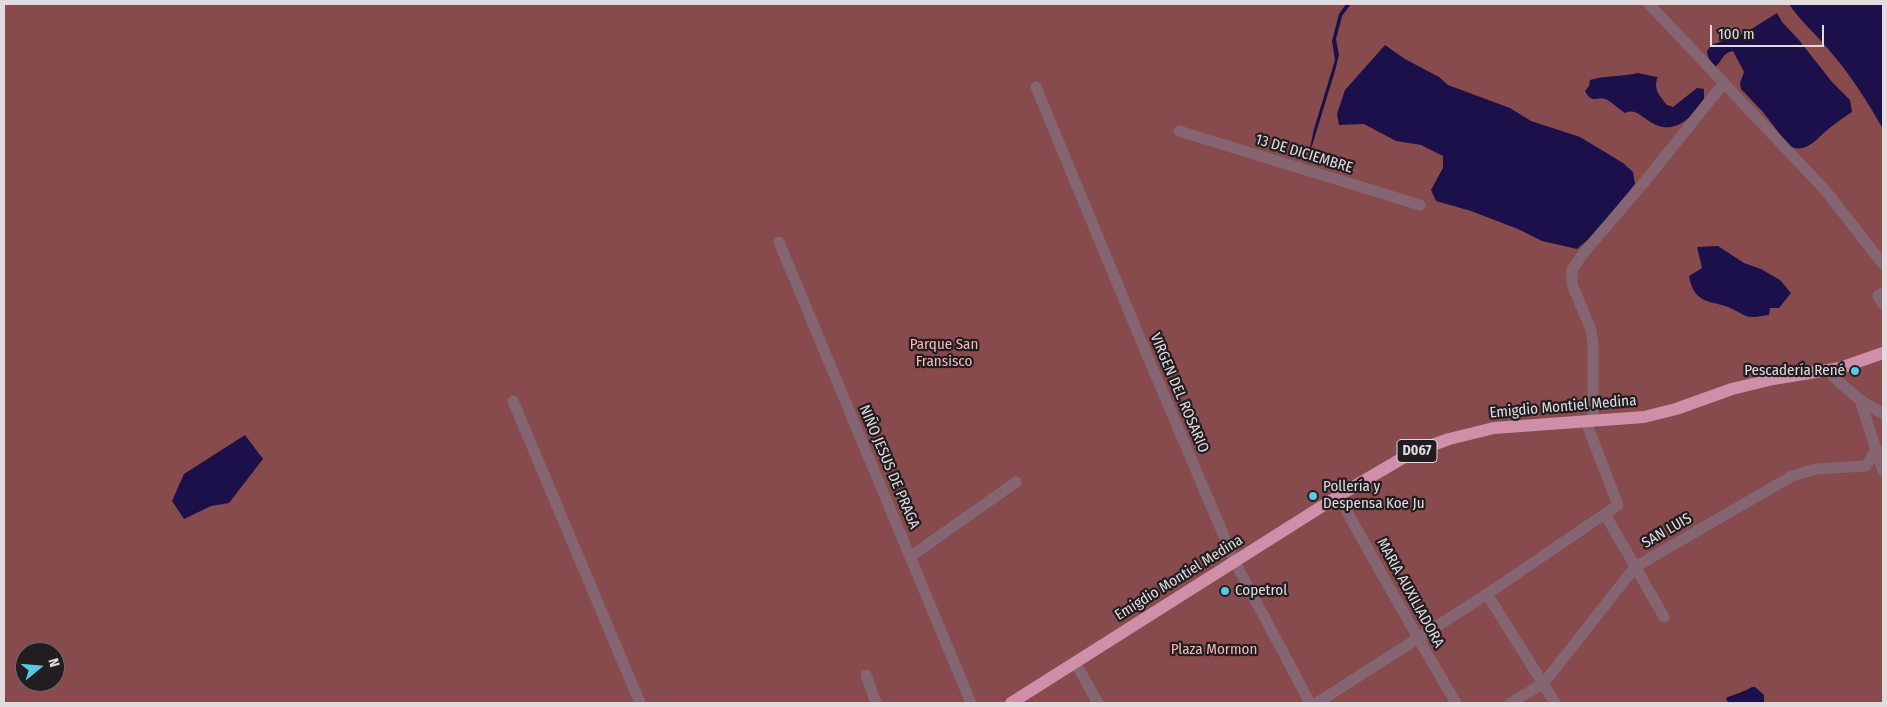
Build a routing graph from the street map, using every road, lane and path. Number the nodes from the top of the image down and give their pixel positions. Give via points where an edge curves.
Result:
1 (1649, 4) edge
2 (1723, 84) junction
3 (1036, 87) dead end
4 (1179, 131) dead end
5 (1420, 205) dead end
6 (779, 242) dead end
7 (1883, 264) edge
8 (1883, 293) edge
9 (1883, 304) edge
10 (1883, 353) edge
11 (1827, 371) junction
12 (1860, 400) junction
13 (513, 401) dead end
14 (1883, 414) edge
15 (1590, 421) junction
16 (1877, 449) junction
17 (1883, 471) edge
18 (1016, 482) dead end
19 (1338, 496) junction
20 (1606, 517) junction
21 (910, 557) junction
22 (1235, 562) junction
23 (1635, 567) junction
24 (1487, 594) junction
25 (1664, 617) dead end
26 (1418, 638) junction
27 (1075, 662) junction
28 (866, 675) dead end
29 (1543, 684) junction
30 (640, 703) edge
31 (876, 703) edge
32 (971, 703) edge
33 (1011, 703) edge
34 (1098, 703) edge
35 (1310, 703) edge
36 (1317, 703) edge
37 (1456, 703) edge
38 (1510, 703) edge
39 (1555, 703) edge

1 - 2 street
2 - 7 street via 1825,190
2 - 15 street via 1572,270 1572,284 1591,330 1593,344
3 - 22 street, VIRGEN DEL ROSARIO
4 - 5 street, 13 DE DICIEMBRE
6 - 21 street, NIÑO JESUS DE PRAGA
8 - 9 street via 1878,296
10 - 11 main road, Emigdio Montiel Medina / D067
11 - 12 street
11 - 15 main road, Emigdio Montiel Medina / D067 via 1740,387 1644,417
12 - 14 street
12 - 16 street
13 - 30 street
15 - 19 main road, Emigdio Montiel Medina / D067 via 1494,428 1449,439 1409,454
15 - 20 street via 1618,505
16 - 17 street
16 - 23 street, SAN LUIS via 1866,466 1816,469 1792,476
18 - 21 street
19 - 22 main road, Emigdio Montiel Medina / D067
19 - 26 street, MARIA AUXILIADORA
20 - 23 street
20 - 24 street
21 - 32 street, NIÑO JESUS DE PRAGA
22 - 27 main road, Emigdio Montiel Medina / D067
22 - 35 street, VIRGEN DEL ROSARIO
23 - 25 street
23 - 29 street, SAN LUIS
24 - 26 street
24 - 29 street
26 - 36 street
26 - 37 street, MARIA AUXILIADORA
27 - 33 main road, Emigdio Montiel Medina / D067
27 - 34 street
28 - 31 street
29 - 38 street, SAN LUIS
29 - 39 street

